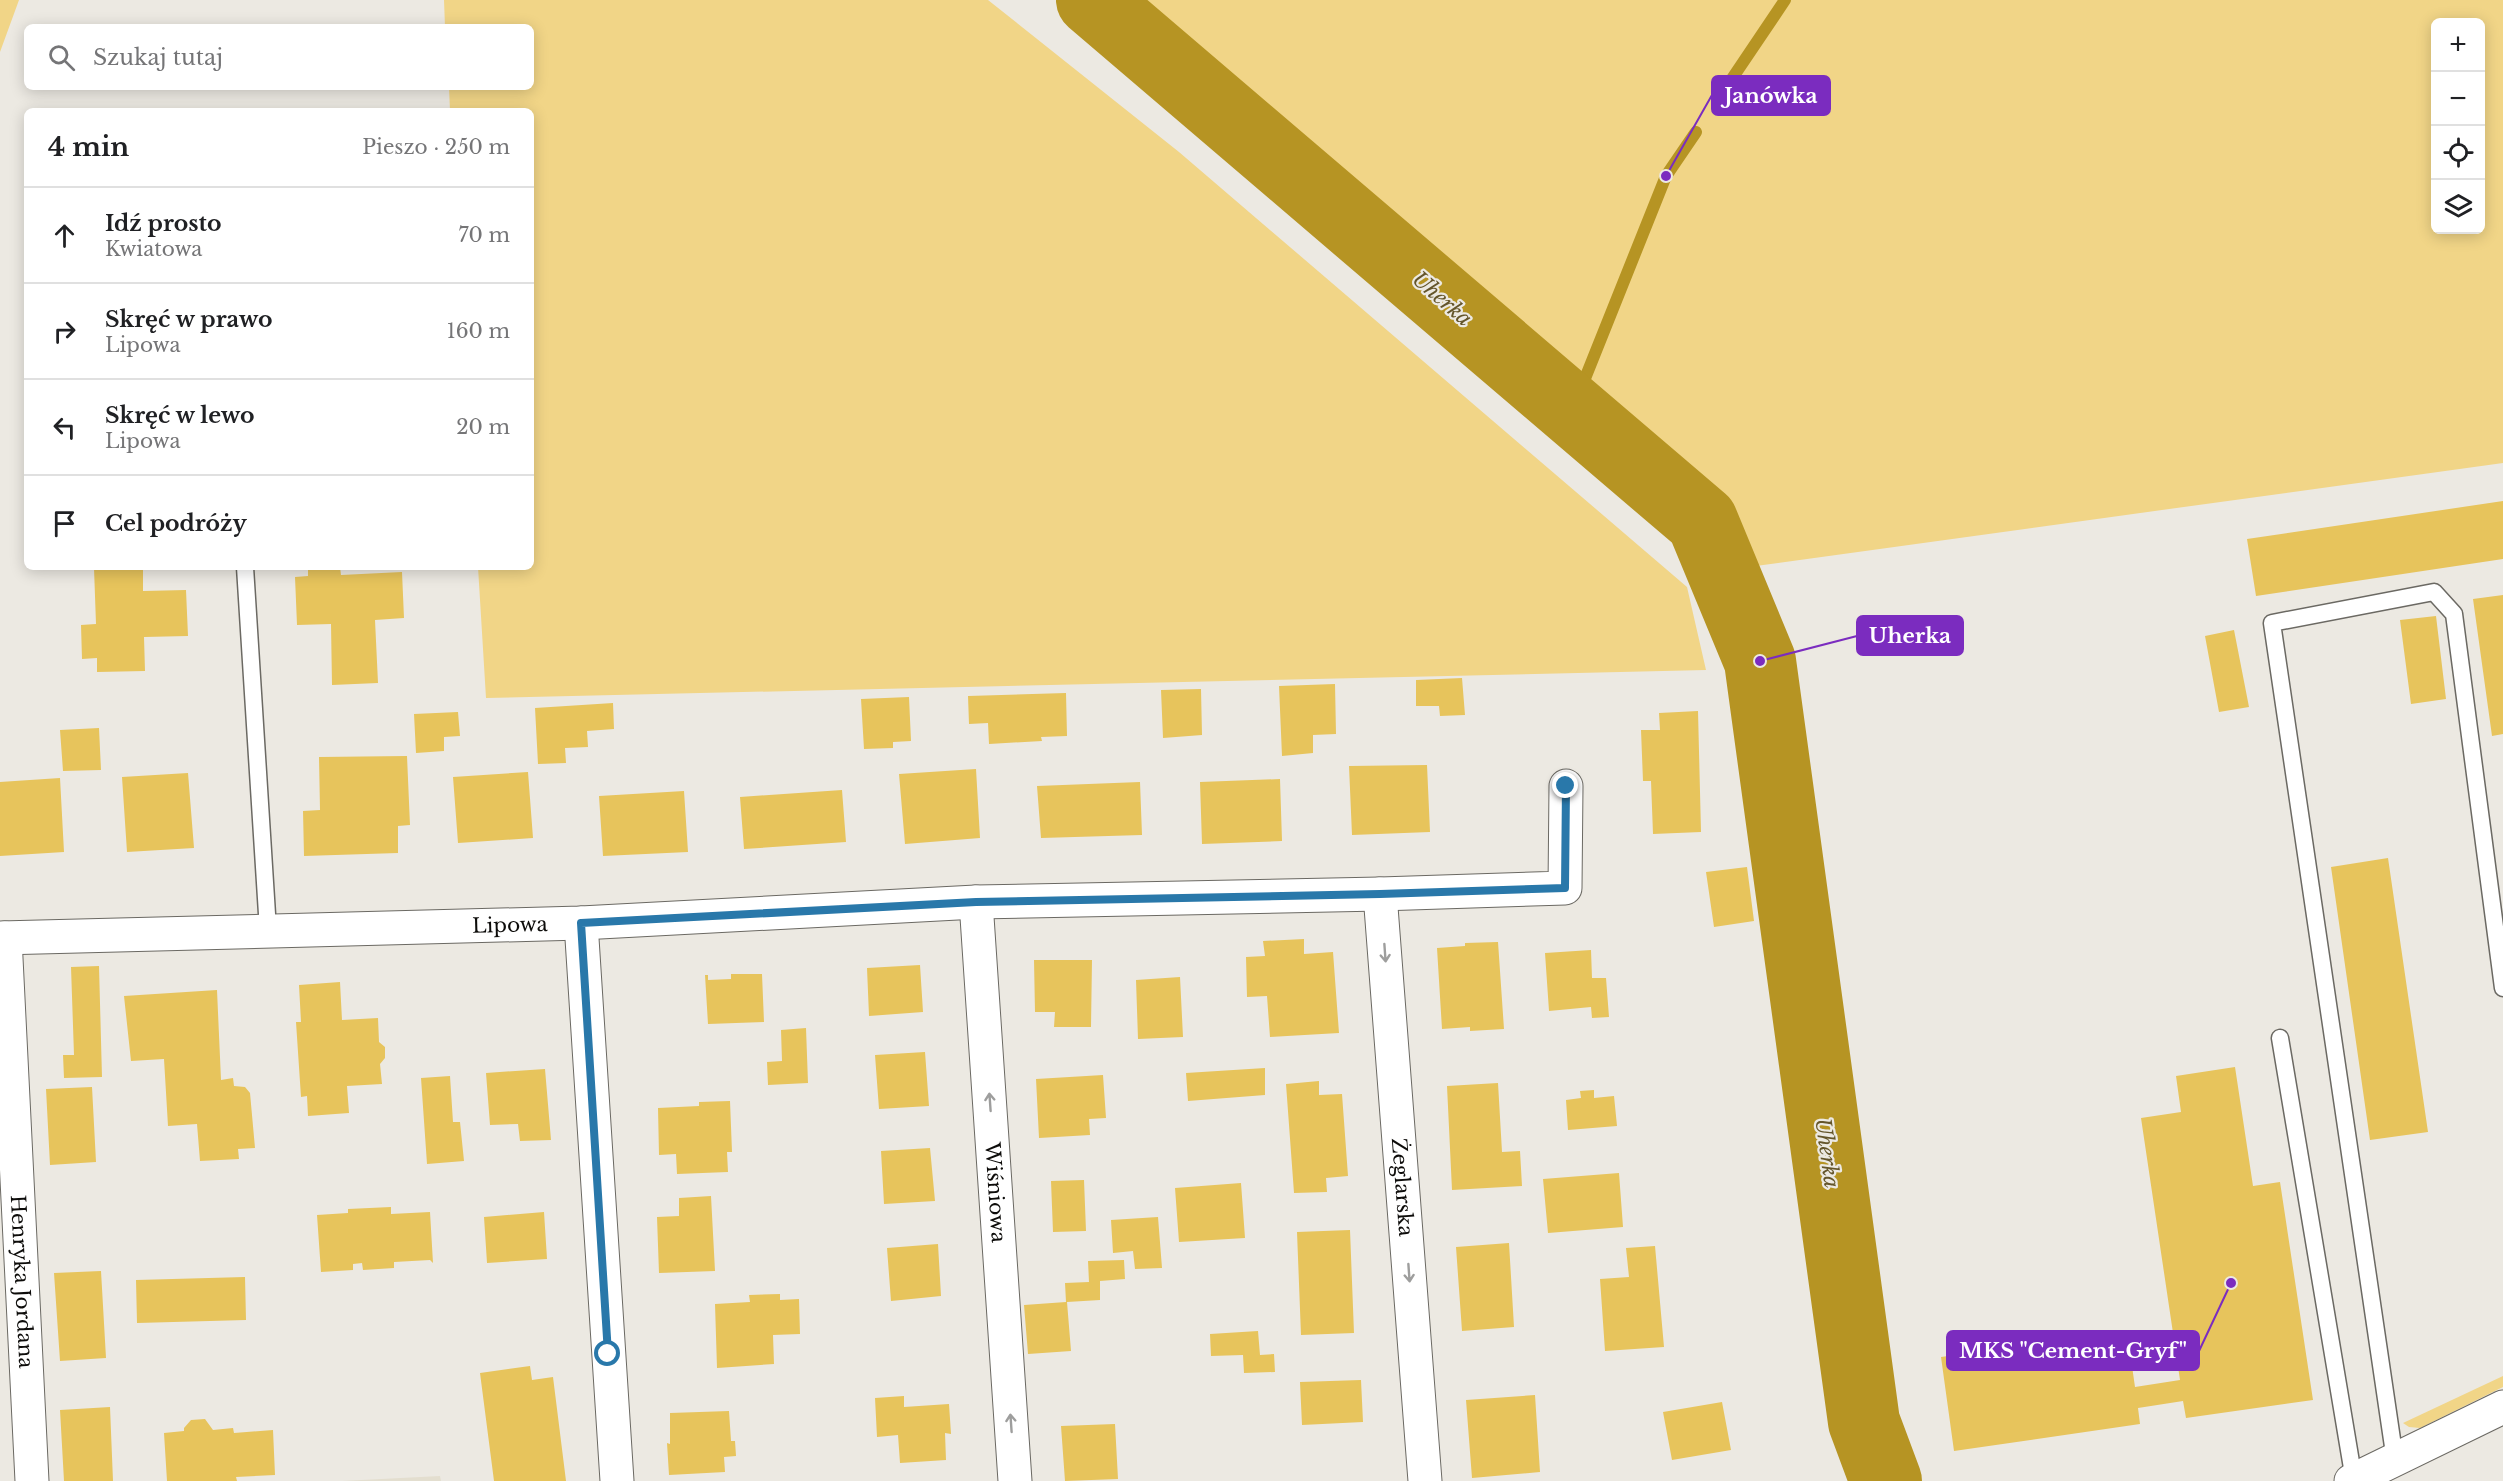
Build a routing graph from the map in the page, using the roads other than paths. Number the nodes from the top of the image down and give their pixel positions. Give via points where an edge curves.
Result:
1 (245, 570) edge
2 (1566, 786) dead end
3 (1380, 894) junction
4 (976, 902) junction
5 (581, 923) junction
6 (268, 930) junction
7 (3, 938) edge
8 (2503, 988) edge
9 (2280, 1038) dead end
10 (2503, 1407) edge
11 (2395, 1460) junction
12 (2353, 1480) edge
13 (32, 1481) edge
14 (617, 1481) edge
15 (1015, 1481) edge
16 (1425, 1481) edge

1 - 6 lane
2 - 3 street, Lipowa via 1565,888
3 - 4 street, Lipowa
3 -> 16 street, Żeglarska
4 - 5 street, Lipowa
15 -> 4 street, Wiśniowa
5 - 6 street, Lipowa
5 - 14 street
6 - 7 street, Lipowa
7 - 13 street, Henryka Jordana
8 - 11 lane via 2454,614 2434,592 2272,623
9 - 12 lane
10 - 11 street
11 - 12 street

